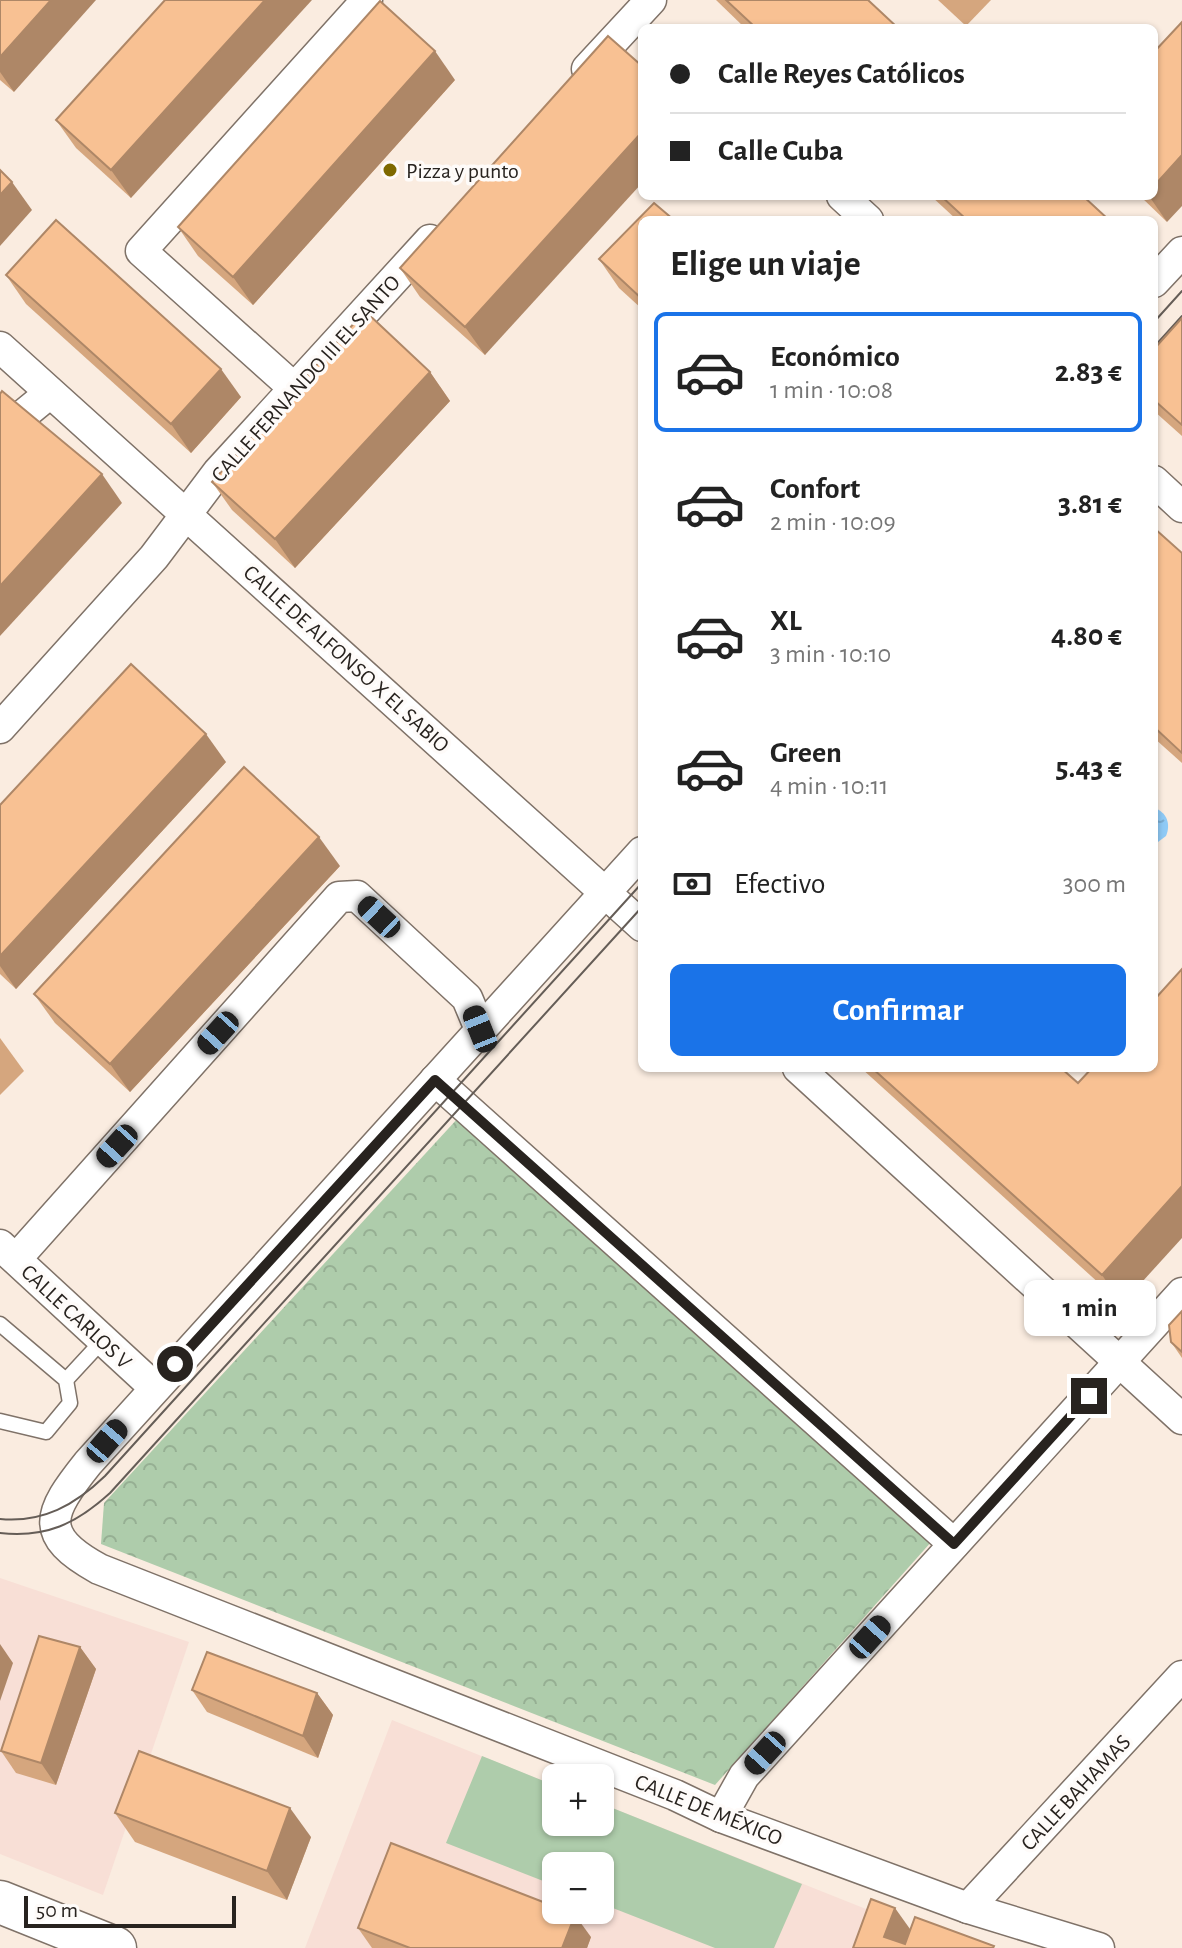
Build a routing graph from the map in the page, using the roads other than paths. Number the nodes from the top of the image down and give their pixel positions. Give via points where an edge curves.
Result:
1 (367, 0) edge
2 (644, 10) edge
3 (571, 86) edge
4 (846, 200) edge
5 (454, 214) edge
6 (864, 216) edge
7 (1182, 252) edge
8 (1158, 278) edge
9 (0, 347) edge
10 (295, 389) junction
11 (50, 393) junction
12 (0, 434) edge
13 (1158, 485) edge
14 (1182, 507) edge
15 (187, 512) junction
16 (0, 728) edge
17 (638, 856) edge
18 (605, 892) junction
19 (638, 922) edge
20 (480, 1029) junction
21 (802, 1072) edge
22 (435, 1080) junction
23 (8, 1252) edge
24 (1182, 1293) edge
25 (0, 1324) edge
26 (103, 1340) junction
27 (1119, 1363) junction
28 (66, 1380) junction
29 (154, 1387) junction
30 (1182, 1419) edge
31 (0, 1421) edge
32 (954, 1544) junction
33 (1182, 1676) edge
34 (721, 1817) junction
35 (0, 1902) edge
36 (968, 1908) junction
37 (115, 1948) edge
38 (1099, 1948) edge

1 - 10 street via 141,251
2 - 3 street
4 - 6 street
5 - 10 street, CALLE FERNANDO III EL SANTO
7 - 8 street
9 - 11 street, CALLE DE ALFONSO X EL SABIO
10 - 15 street, CALLE FERNANDO III EL SANTO
11 - 12 street
11 - 15 street, CALLE DE ALFONSO X EL SABIO
13 - 14 street
15 - 16 street, CALLE FERNANDO III EL SANTO via 154,557
15 - 18 street, CALLE DE ALFONSO X EL SABIO
17 - 18 street, CALLE DE MÉXICO
18 - 19 street, CALLE DE ALFONSO X EL SABIO
18 - 20 street, CALLE DE MÉXICO
20 - 22 street, CALLE DE MÉXICO
20 - 23 street via 467,998 357,896 339,897
21 - 27 street
22 - 29 street, CALLE DE MÉXICO
22 - 32 street
23 - 26 street, CALLE CARLOS V
24 - 27 street
25 - 28 lane
26 - 28 lane
26 - 29 street, CALLE CARLOS V
27 - 30 street
27 - 32 street
28 - 31 lane via 70,1403 46,1432
29 - 34 street, CALLE DE MÉXICO via 66,1490 56,1513 61,1544 69,1553
32 - 34 street via 744,1776
33 - 36 street, CALLE BAHAMAS
34 - 36 street, CALLE DE MÉXICO
35 - 37 street via 56,1931
36 - 38 street, CALLE DE MÉXICO

